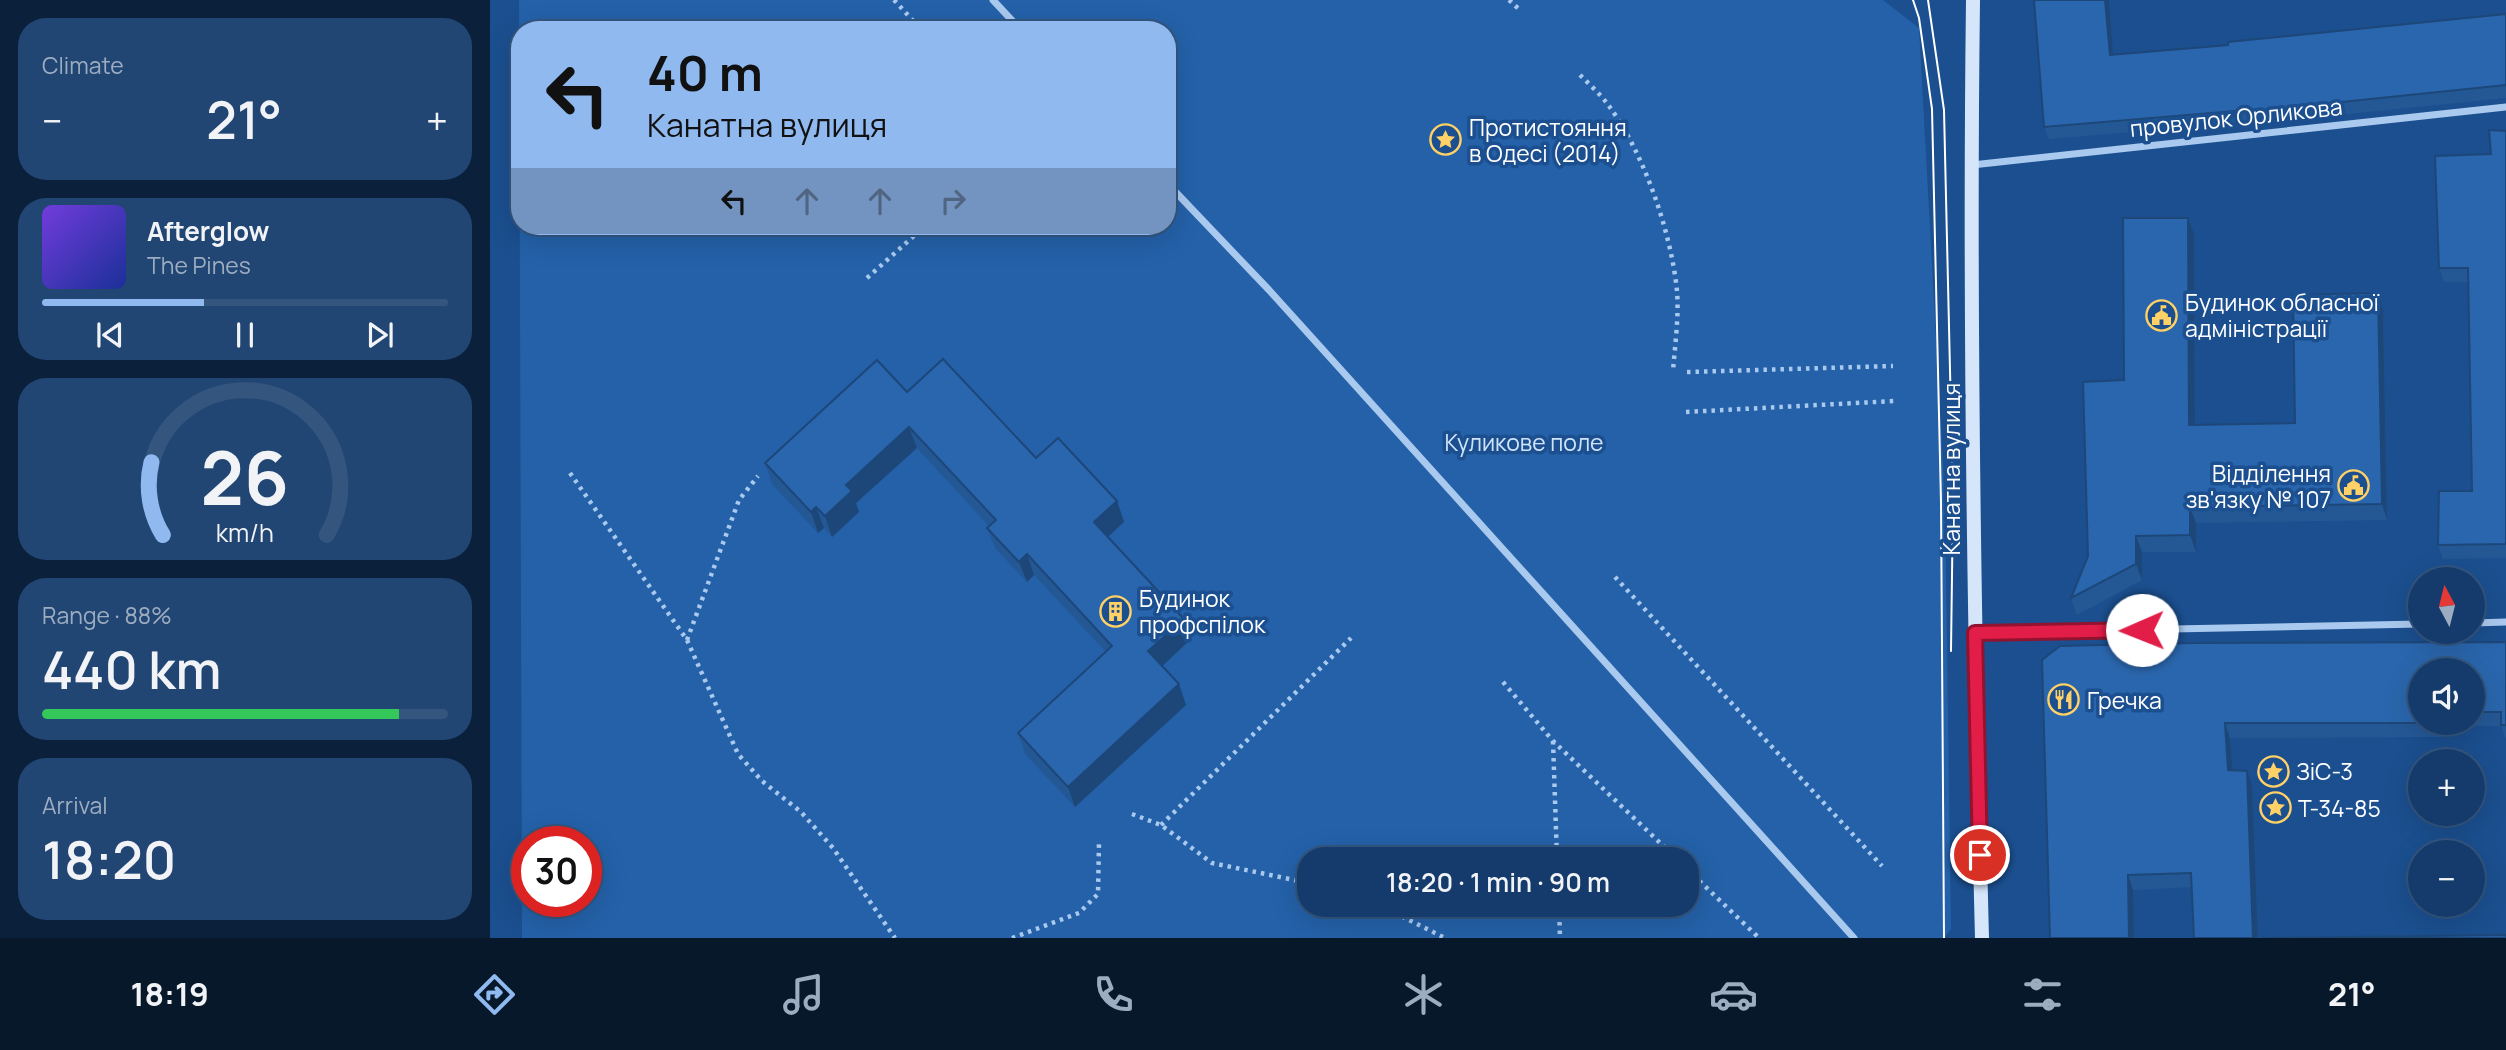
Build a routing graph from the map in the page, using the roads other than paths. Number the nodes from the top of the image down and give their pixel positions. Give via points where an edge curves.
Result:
1 (993, 0) edge
2 (1973, 0) edge
3 (1013, 21) edge
4 (2506, 107) edge
5 (1971, 165) junction
6 (1176, 192) edge
7 (2506, 622) edge
8 (2485, 623) edge
9 (2408, 624) edge
10 (1975, 633) junction
11 (1854, 938) edge
12 (1982, 938) edge

1 - 3 street
2 - 5 main road, Канатна вулиця
4 - 5 street, провулок Орликова
5 - 10 main road, Канатна вулиця
6 - 11 street
7 - 8 street
9 - 10 street
10 - 12 main road, Канатна вулиця

